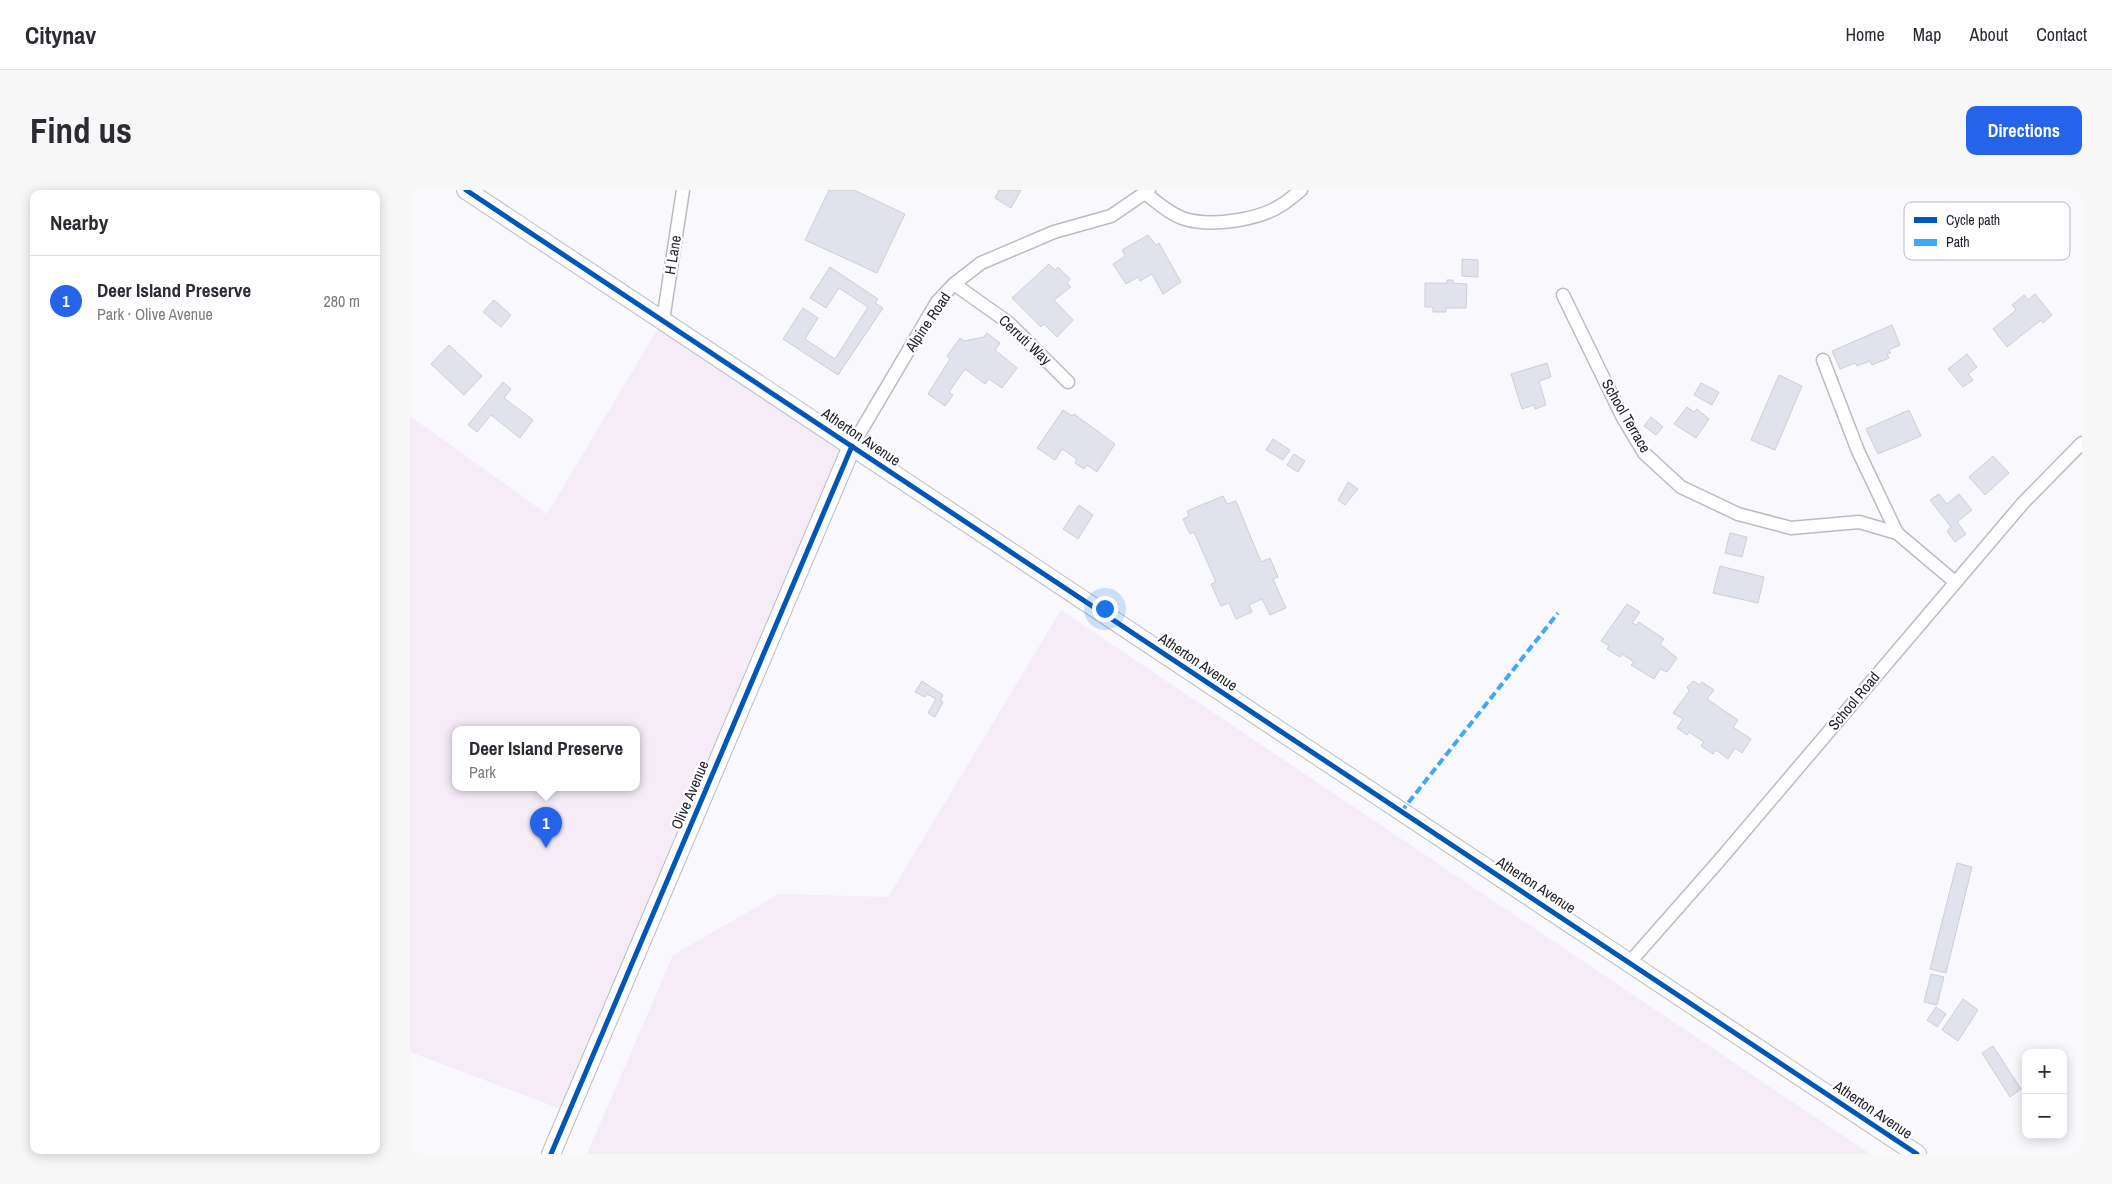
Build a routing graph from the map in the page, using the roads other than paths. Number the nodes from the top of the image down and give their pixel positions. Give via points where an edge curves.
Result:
1 (466, 190) edge
2 (683, 190) edge
3 (1301, 190) edge
4 (1148, 192) edge
5 (954, 284) junction
6 (1563, 295) dead end
7 (663, 320) junction
8 (1823, 360) dead end
9 (1068, 382) dead end
10 (2082, 443) edge
11 (852, 446) junction
12 (1897, 533) junction
13 (1955, 582) junction
14 (1630, 962) junction
15 (551, 1154) edge
16 (1917, 1154) edge

1 - 7 main road, Atherton Avenue
2 - 7 street, H Lane
3 - 4 street via 1282,206 1254,216 1211,224 1184,219 1162,206
4 - 5 street, Alpine Road via 1111,216 1054,232 981,263
5 - 9 street, Cerruti Way via 1009,323
5 - 11 street, Alpine Road via 937,302
6 - 12 street, School Terrace via 1623,418 1644,453 1681,487 1738,514 1791,528 1859,522
7 - 11 main road, Atherton Avenue
8 - 12 street, School Terrace via 1858,452
10 - 13 street, School Road via 2023,503
11 - 14 main road, Atherton Avenue
11 - 15 main road, Olive Avenue
12 - 13 street, School Terrace
13 - 14 street, School Road
14 - 16 main road, Atherton Avenue

